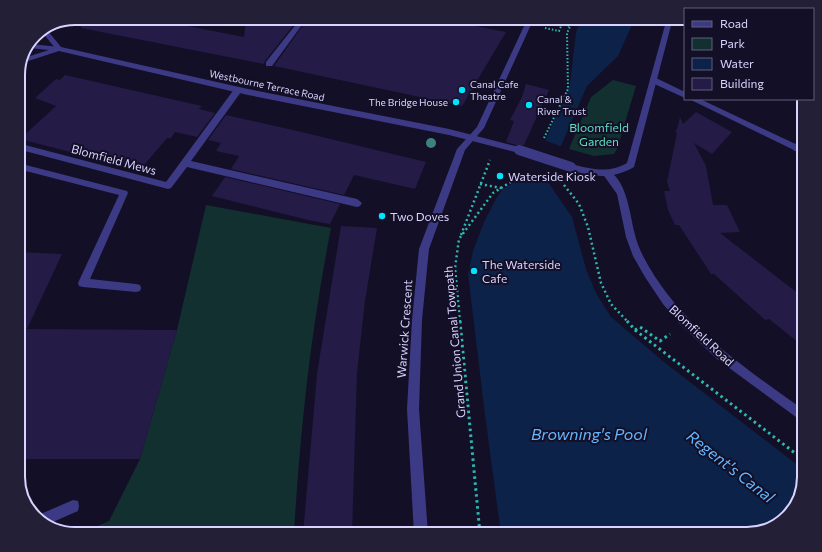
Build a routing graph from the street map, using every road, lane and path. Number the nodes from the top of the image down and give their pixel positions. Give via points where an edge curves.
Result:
1 (299, 25) edge
2 (528, 25) edge
3 (562, 25) edge
4 (566, 25) edge
5 (668, 25) edge
6 (570, 26) joint
7 (555, 30) dead end
8 (47, 34) edge
9 (34, 46) edge
10 (59, 49) junction
11 (28, 59) edge
12 (269, 64) dead end
13 (653, 80) junction
14 (238, 90) junction
15 (684, 95) edge
16 (695, 100) edge
17 (472, 137) junction
18 (543, 140) dead end
19 (26, 148) dead end
20 (797, 150) edge
21 (490, 161) dead end
22 (185, 162) junction
23 (25, 168) edge
24 (606, 173) junction
25 (522, 175) dead end
26 (480, 184) junction
27 (564, 185) dead end
28 (501, 188) junction
29 (357, 203) dead end
30 (459, 239) junction
31 (136, 288) dead end
32 (635, 330) junction
33 (669, 336) dead end
34 (797, 412) edge
35 (797, 455) edge
36 (73, 506) dead end
37 (46, 518) edge
38 (421, 527) edge
39 (479, 527) edge

1 - 12 street
2 - 17 street, Warwick Crescent via 480,128
3 - 7 path via 559,31
4 - 6 path
5 - 13 street
6 - 18 path via 567,33 568,89
8 - 10 street
9 - 10 street, Westbourne Terrace Road
10 - 11 street
10 - 14 street, Westbourne Terrace Road
13 - 15 street
13 - 24 street via 630,165 621,172
14 - 17 street, Westbourne Terrace Road
14 - 22 street, Blomfield Mews
16 - 20 street
17 - 24 street, Westbourne Terrace Road, bridge via 594,173
17 - 38 street, Warwick Crescent via 461,148 424,249 417,320 413,409
19 - 22 street, Blomfield Mews via 168,186
21 - 26 path
22 - 29 street
23 - 31 street via 124,193 83,283
24 - 34 street, Blomfield Road via 622,194 636,252 666,301 734,366
25 - 28 path, Grand Union Canal Towpath
26 - 28 path
26 - 30 path
27 - 32 path via 579,204 588,227 602,283 611,304
28 - 30 path, Grand Union Canal Towpath via 493,193
30 - 39 path, Grand Union Canal Towpath via 455,268
32 - 33 path via 640,327 660,341
32 - 35 path
36 - 37 street

